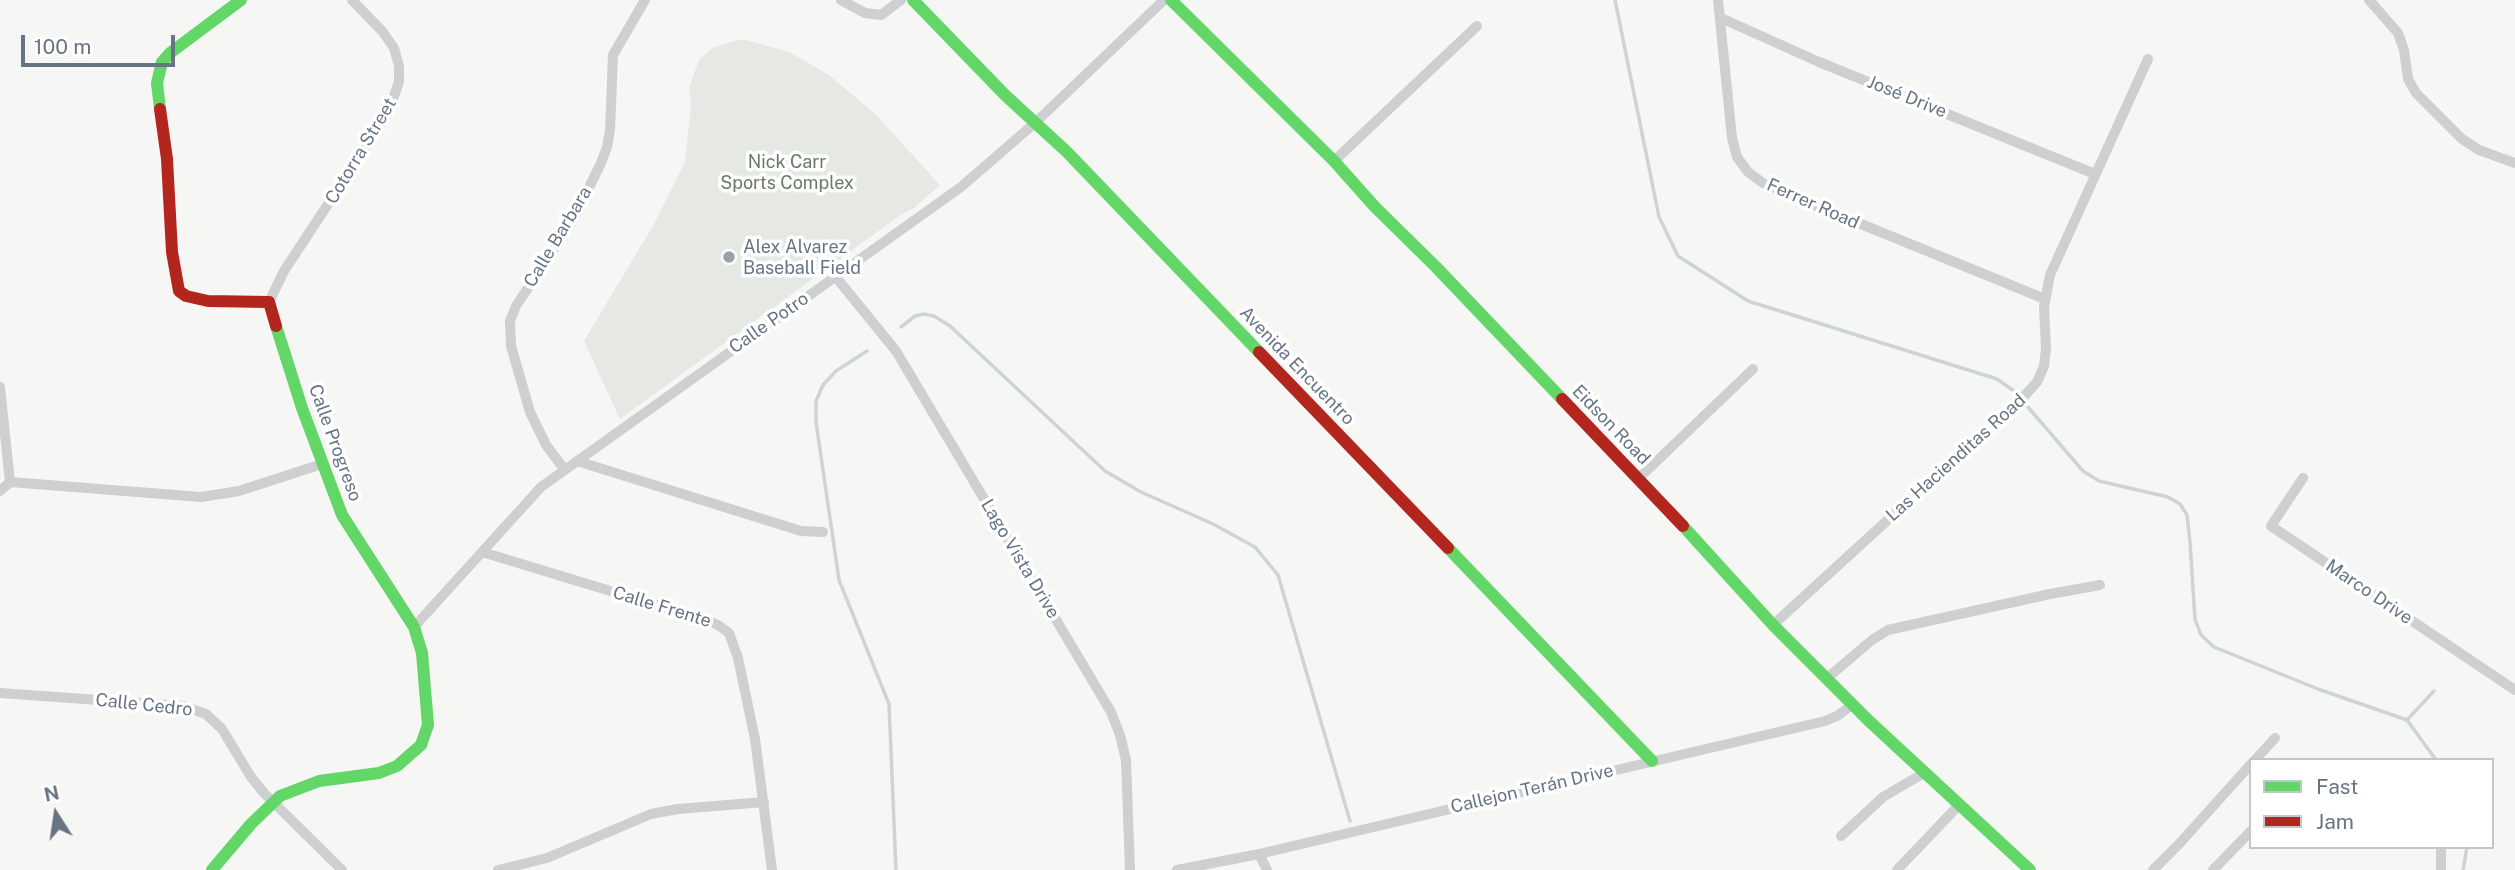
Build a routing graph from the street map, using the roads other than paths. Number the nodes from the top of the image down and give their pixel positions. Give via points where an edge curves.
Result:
1 (241, 0) edge
2 (352, 0) edge
3 (644, 0) edge
4 (841, 0) edge
5 (901, 0) edge
6 (913, 0) edge
7 (1164, 0) edge
8 (1171, 0) edge
9 (1718, 0) edge
10 (2369, 0) edge
11 (1721, 18) junction
12 (1477, 26) dead end
13 (2148, 59) dead end
14 (1036, 121) junction
15 (1334, 161) junction
16 (2515, 163) edge
17 (2095, 174) junction
18 (835, 276) junction
19 (2045, 299) junction
20 (269, 303) junction
21 (1753, 369) dead end
22 (0, 387) edge
23 (577, 461) junction
24 (322, 464) junction
25 (564, 469) junction
26 (2303, 478) dead end
27 (1638, 479) junction
28 (10, 482) junction
29 (0, 491) edge
30 (823, 532) dead end
31 (482, 552) junction
32 (2100, 585) dead end
33 (1773, 625) junction
34 (414, 627) junction
35 (1826, 679) junction
36 (2515, 690) edge
37 (0, 693) edge
38 (1852, 705) junction
39 (2275, 738) dead end
40 (2257, 758) edge
41 (1652, 761) junction
42 (2249, 766) edge
43 (1924, 773) junction
44 (273, 802) junction
45 (764, 802) junction
46 (1959, 805) junction
47 (2249, 833) edge
48 (1842, 836) dead end
49 (2441, 849) edge
50 (1259, 853) junction
51 (212, 870) edge
52 (342, 870) edge
53 (498, 870) edge
54 (772, 870) edge
55 (1130, 870) edge
56 (1177, 870) edge
57 (1267, 870) edge
58 (1897, 870) edge
59 (2029, 870) edge
60 (2153, 870) edge
61 (2213, 870) edge
62 (2441, 870) edge

1 - 20 street via 162,62 157,83 172,252 179,290 186,296
2 - 20 street, Cotorra Street via 394,48 399,82 388,113 284,271
3 - 25 street, Calle Barbara via 613,55 610,130 601,163 573,220 510,321 510,346 530,412
4 - 5 street via 865,13 881,15
6 - 14 street, Avenida Encuentro
7 - 14 street, Calle Potro
8 - 15 street, Eidson Road
9 - 11 street, Ferrer Road
10 - 16 street via 2398,33 2408,79 2416,93 2462,139
11 - 17 street, José Drive
11 - 19 street, Ferrer Road via 1732,138 1737,157 1748,172 1814,206
12 - 15 street
13 - 17 street, Las Hacienditas Road
14 - 18 street, Calle Potro via 961,187
14 - 41 street, Avenida Encuentro
15 - 27 street, Eidson Road
17 - 19 street, Las Hacienditas Road via 2050,275
18 - 23 street, Calle Potro
18 - 55 street, Lago Vista Drive via 896,351 1111,712 1126,760
19 - 33 street, Las Hacienditas Road via 2044,366 2030,391
20 - 24 street, Calle Progreso
21 - 27 street
22 - 28 street
23 - 25 street, Calle Potro
23 - 30 street via 801,531
24 - 28 street via 239,491 201,497
24 - 34 street, Calle Progreso via 342,515
25 - 31 street, Calle Potro via 541,487
26 - 36 street, Marco Drive via 2271,526
27 - 33 street, Eidson Road
28 - 29 street
31 - 34 street, Calle Potro
31 - 45 street, Calle Frente via 706,620 729,633 755,739
32 - 35 street via 1888,630
33 - 35 street, Eidson Road
34 - 44 street, Calle Progreso via 422,653 428,711 421,745 397,766 379,773 299,787
35 - 38 street, Eidson Road
37 - 44 street, Calle Cedro via 195,708 222,729 251,777
38 - 41 street, Callejon Terán Drive via 1825,721
38 - 43 street, Eidson Road
39 - 40 street
41 - 50 street, Callejon Terán Drive
42 - 60 street
43 - 46 street, Eidson Road
43 - 48 street via 1883,797
44 - 51 street, Calle Progreso
44 - 52 street, Calle Cedro
45 - 53 street via 651,814 547,859
45 - 54 street, Calle Frente
46 - 58 street
46 - 59 street, Eidson Road
47 - 61 street
49 - 62 street
50 - 56 street, Callejon Terán Drive
50 - 57 street

